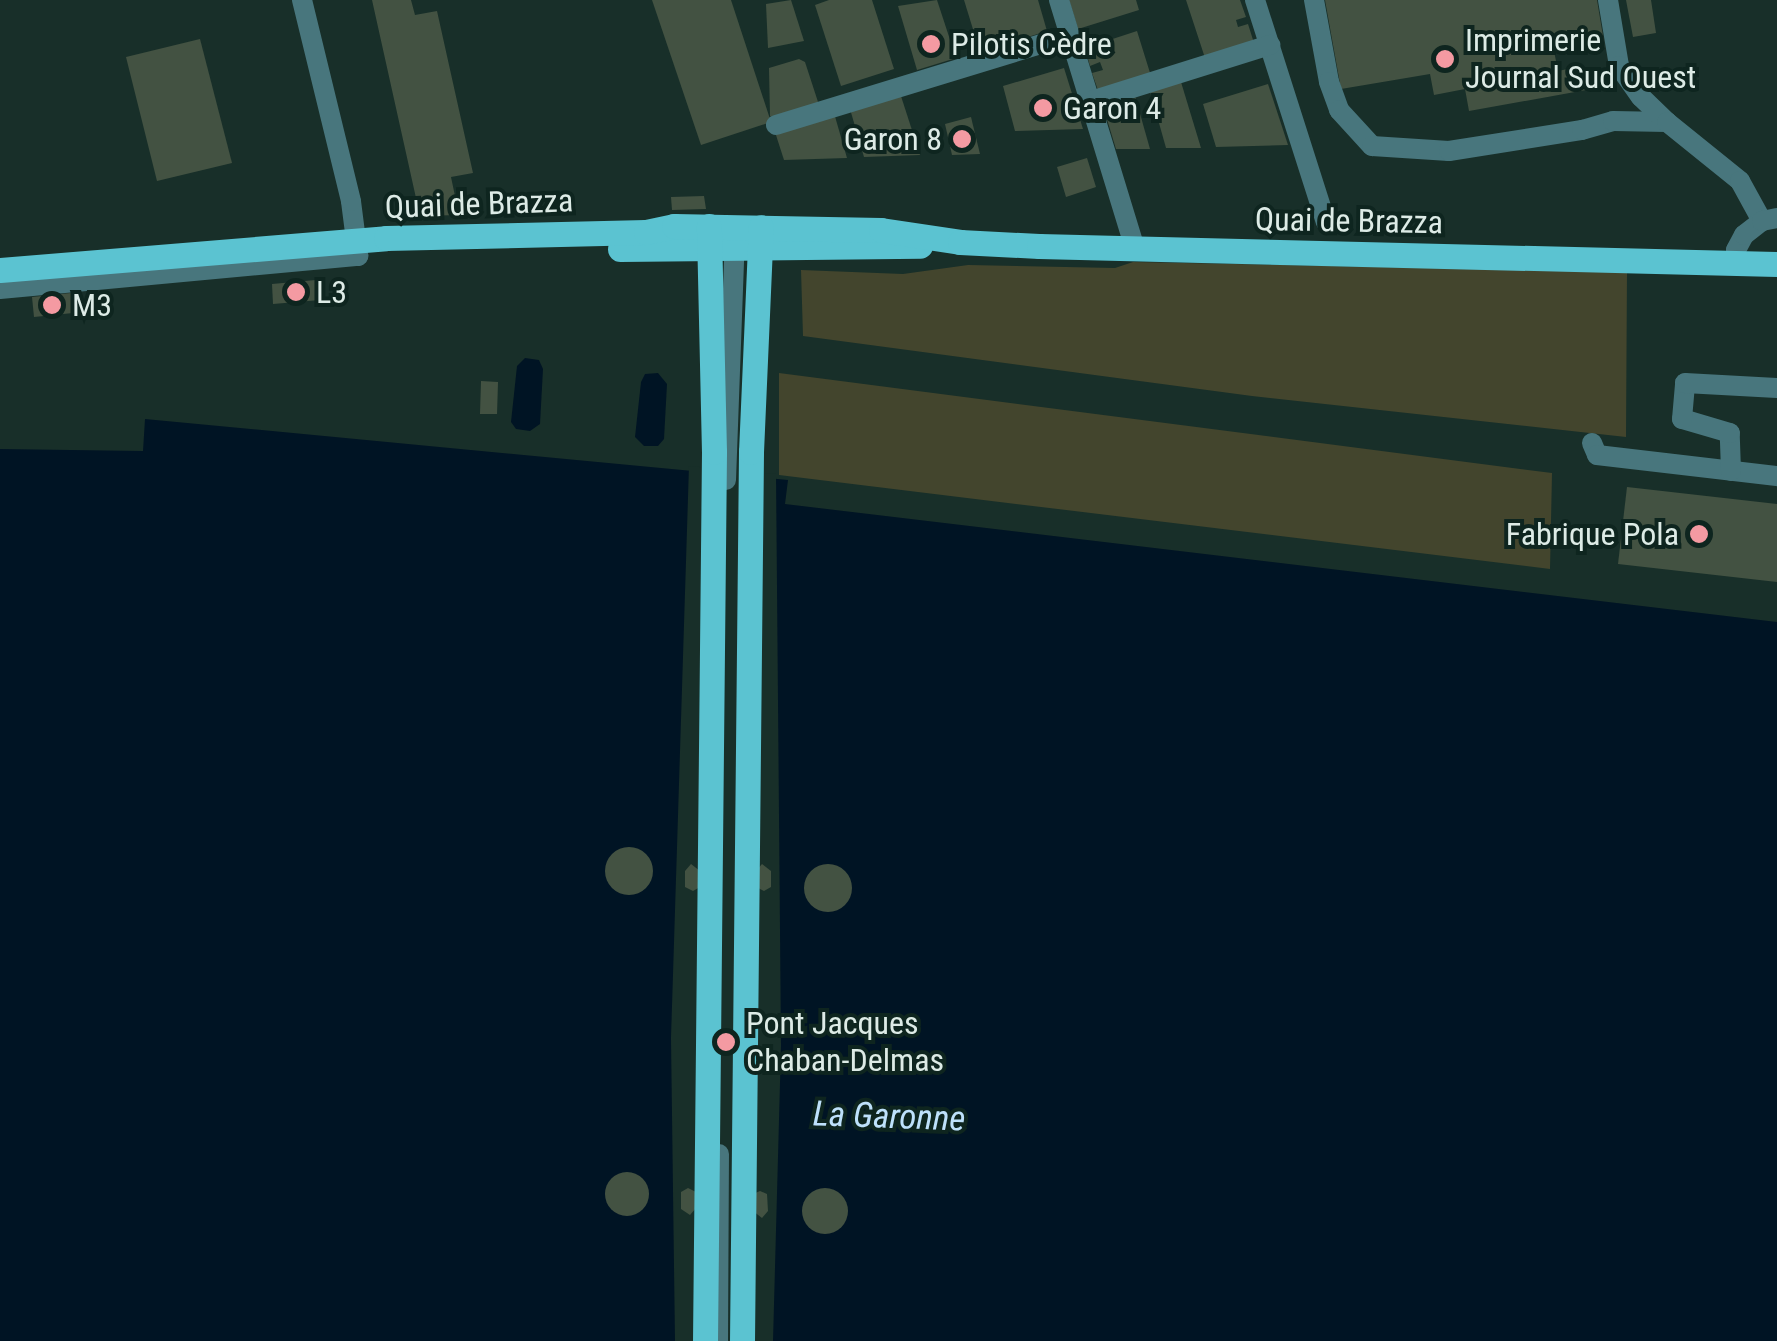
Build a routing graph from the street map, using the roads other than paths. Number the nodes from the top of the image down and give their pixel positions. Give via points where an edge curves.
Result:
1 (302, 0) edge
2 (1059, 0) edge
3 (1255, 0) edge
4 (1314, 0) edge
5 (1608, 0) edge
6 (1070, 34) junction
7 (1270, 45) junction
8 (1091, 101) junction
9 (1667, 122) junction
10 (776, 125) dead end
11 (1770, 219) edge
12 (1326, 222) dead end
13 (356, 238) junction
14 (735, 238) junction
15 (1135, 248) junction
16 (0, 262) edge
17 (1736, 263) junction
18 (1777, 264) edge
19 (0, 270) edge
20 (0, 281) edge
21 (0, 289) edge
22 (1777, 388) edge
23 (1592, 443) dead end
24 (733, 452) junction
25 (1731, 471) junction
26 (1777, 476) edge
27 (705, 1341) edge
28 (718, 1341) edge
29 (730, 1341) edge
30 (742, 1341) edge

1 - 13 street
2 - 6 street
3 - 7 street
4 - 9 street via 1339,110 1372,146 1449,151 1613,121
5 - 9 street via 1619,66
6 - 8 street
6 - 10 street
7 - 8 street
7 - 12 street
8 - 15 street
9 - 11 street via 1740,181
11 - 17 street via 1738,243
13 - 14 main road, Quai de Brazza
13 - 14 main road, Quai de Brazza via 674,226
13 - 16 street
13 - 19 main road, Quai de Brazza
13 - 20 main road, Quai de Brazza
13 - 21 street
14 - 15 main road, Quai de Brazza via 881,230 960,242
14 - 24 main road
14 - 24 main road
14 - 24 street
15 - 17 main road, Quai de Brazza
17 - 18 main road, Quai de Brazza
22 - 25 street via 1685,383 1682,420 1730,433
23 - 25 street via 1596,455
24 - 27 main road
24 - 28 street
24 - 29 street
24 - 30 main road
25 - 26 street

